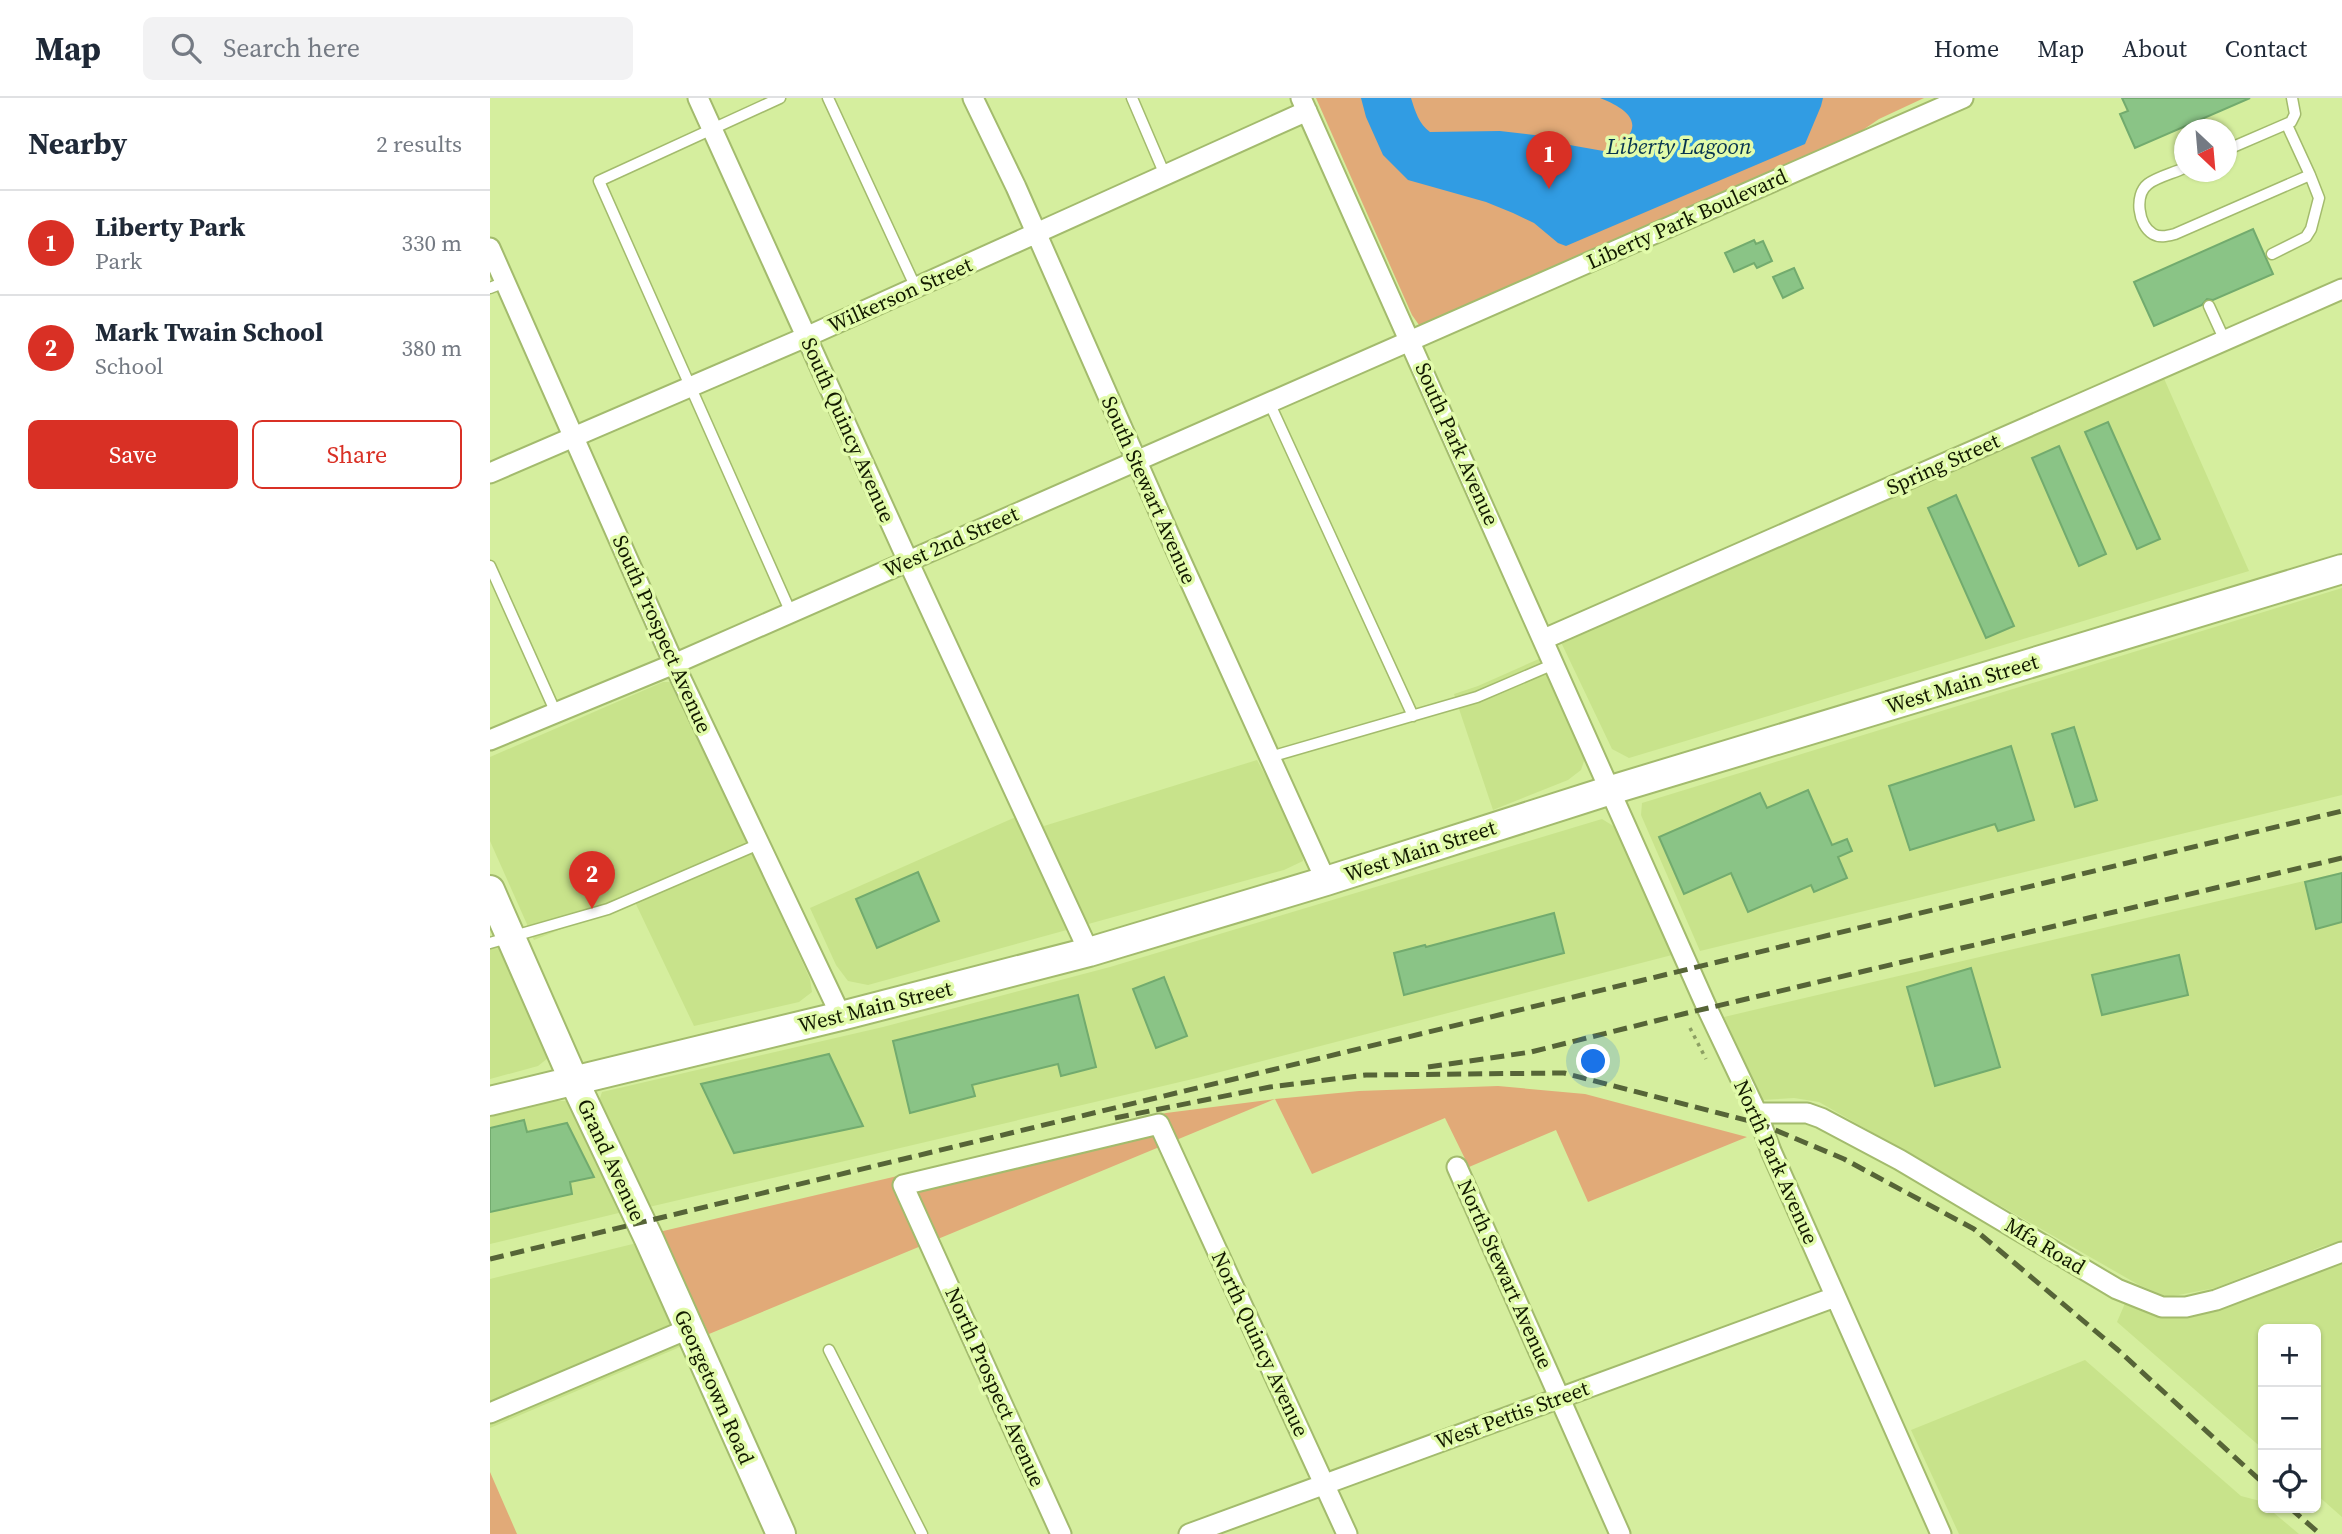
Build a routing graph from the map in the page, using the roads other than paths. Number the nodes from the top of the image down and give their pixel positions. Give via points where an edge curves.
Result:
1 (698, 98) edge
2 (780, 98) edge
3 (828, 98) edge
4 (973, 98) edge
5 (1132, 98) edge
6 (1963, 98) edge
7 (2292, 98) edge
8 (1304, 105) edge
9 (2287, 125) junction
10 (712, 129) junction
11 (2237, 146) edge
12 (2174, 173) edge
13 (1165, 175) junction
14 (2310, 175) junction
15 (1036, 234) junction
16 (490, 247) edge
17 (2272, 254) dead end
18 (498, 285) edge
19 (916, 289) junction
20 (2342, 289) edge
21 (2209, 306) dead end
22 (806, 337) junction
23 (1410, 339) junction
24 (2225, 341) junction
25 (691, 386) junction
26 (1269, 402) junction
27 (573, 436) junction
28 (1136, 461) junction
29 (490, 473) edge
30 (908, 561) junction
31 (490, 566) edge
32 (2342, 569) edge
33 (791, 613) junction
34 (1544, 639) junction
35 (674, 664) junction
36 (1555, 664) junction
37 (556, 713) junction
38 (1413, 716) junction
39 (490, 740) edge
40 (1270, 757) junction
41 (1611, 790) junction
42 (759, 844) junction
43 (1326, 881) junction
44 (490, 891) edge
45 (500, 940) edge
46 (1089, 952) junction
47 (841, 1016) junction
48 (574, 1081) junction
49 (490, 1101) edge
50 (1756, 1113) junction
51 (1020, 1157) joint
52 (1457, 1167) dead end
53 (649, 1239) joint
54 (2342, 1252) edge
55 (1835, 1297) junction
56 (688, 1329) junction
57 (829, 1350) dead end
58 (1560, 1397) junction
59 (490, 1413) edge
60 (1324, 1484) junction
61 (1201, 1532) edge
62 (781, 1534) edge
63 (922, 1534) edge
64 (1061, 1534) edge
65 (1347, 1534) edge
66 (1620, 1534) edge
67 (1941, 1534) edge

1 - 10 street, South Quincy Avenue
2 - 10 lane
3 - 19 lane
4 - 15 street, South Stewart Avenue
5 - 13 lane
6 - 23 street, Liberty Park Boulevard
7 - 9 lane via 2295,114
8 - 13 street, Wilkerson Street
8 - 23 street, South Park Avenue
9 - 11 lane
9 - 14 lane
10 - 22 street, South Quincy Avenue
10 - 25 lane via 599,181
12 - 14 lane via 2148,184 2139,204 2145,226 2161,236
13 - 15 street, Wilkerson Street
14 - 17 lane via 2319,198 2311,229 2306,237
15 - 19 street, Wilkerson Street
15 - 28 street, South Stewart Avenue
16 - 18 street, South Prospect Avenue
18 - 27 street, South Prospect Avenue
19 - 22 street, Wilkerson Street
20 - 24 street, Spring Street
21 - 24 lane
22 - 25 street, Wilkerson Street
22 - 30 street, South Quincy Avenue
23 - 26 street, West 2nd Street
23 - 34 street, South Park Avenue
24 - 34 street, Spring Street
25 - 27 street, Wilkerson Street
25 - 33 lane
26 - 28 street, West 2nd Street
26 - 38 lane
27 - 29 street, Wilkerson Street
27 - 35 street, South Prospect Avenue
28 - 30 street, West 2nd Street
28 - 40 street, South Stewart Avenue
30 - 33 street, West 2nd Street
30 - 46 street, South Quincy Avenue
31 - 37 lane
32 - 41 main road, West Main Street
33 - 35 street, West 2nd Street
34 - 36 street, South Park Avenue
35 - 37 street, West 2nd Street
35 - 42 street, South Prospect Avenue
36 - 38 lane via 1476,697
36 - 41 street, South Park Avenue
37 - 39 street, West 2nd Street
38 - 40 lane
40 - 43 street, South Stewart Avenue
41 - 43 main road, West Main Street
41 - 50 street, North Park Avenue
42 - 45 lane via 608,909
42 - 47 street, South Prospect Avenue
43 - 46 main road, West Main Street
44 - 45 main road, Grand Avenue
45 - 48 main road, Grand Avenue
46 - 47 main road, West Main Street
47 - 48 main road, West Main Street
48 - 49 main road, West Main Street
48 - 53 main road, Grand Avenue
50 - 54 street, Mfa Road via 1807,1113 1821,1118 2117,1289 2162,1307 2216,1300
50 - 55 street, North Park Avenue
51 - 60 street, North Quincy Avenue via 1159,1124
51 - 64 street, North Prospect Avenue via 903,1185
52 - 58 street, North Stewart Avenue
53 - 56 main road, Georgetown Road
55 - 58 street, West Pettis Street
55 - 67 street, North Park Avenue
56 - 59 street
56 - 62 main road, Georgetown Road
57 - 63 lane
58 - 60 street, West Pettis Street
58 - 66 street, North Stewart Avenue
60 - 61 street, West Pettis Street
60 - 65 street, North Quincy Avenue

